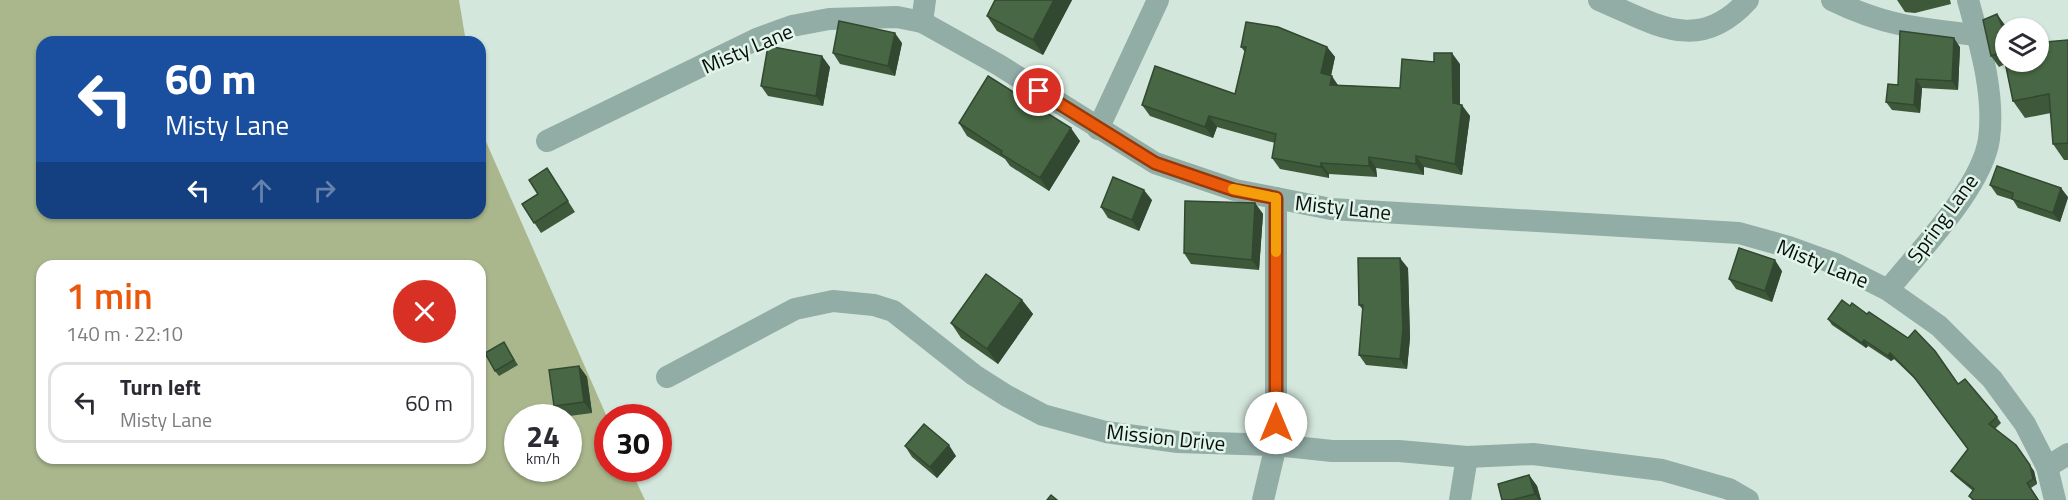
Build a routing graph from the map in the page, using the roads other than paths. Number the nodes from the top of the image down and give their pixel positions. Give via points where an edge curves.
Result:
1 (1158, 0) edge
2 (1599, 0) edge
3 (1748, 0) edge
4 (1832, 0) edge
5 (1968, 0) edge
6 (923, 11) edge
7 (1977, 35) junction
8 (1098, 129) junction
9 (547, 141) dead end
10 (1276, 198) junction
11 (1888, 290) junction
12 (667, 377) dead end
13 (1276, 445) junction
14 (2068, 454) edge
15 (1467, 458) junction
16 (2047, 467) junction
17 (1263, 500) edge
18 (1460, 500) edge
19 (1748, 500) edge
20 (2055, 500) edge

1 - 8 street
2 - 3 street via 1670,29 1686,31 1717,26
4 - 7 street via 1871,18 1908,28
5 - 7 street, Spring Lane
6 - 8 street, Misty Lane
6 - 9 street, Misty Lane via 897,17 829,19 792,26 759,38
7 - 11 street, Spring Lane via 1987,82 1989,139 1984,157 1962,198
8 - 10 street, Misty Lane via 1155,163 1234,190
10 - 11 street, Misty Lane via 1331,209 1739,233 1836,264
10 - 13 street
11 - 16 street, Misty Lane via 1939,326 1992,379 2025,424
12 - 13 street, Mission Drive via 795,309 833,301 874,305 893,311 974,375 1043,415 1106,432 1178,442
13 - 15 street, Mission Drive
13 - 17 street
14 - 16 street
15 - 18 street
15 - 19 street, Mission Drive via 1533,454 1662,470 1729,489
16 - 20 street, Misty Lane

